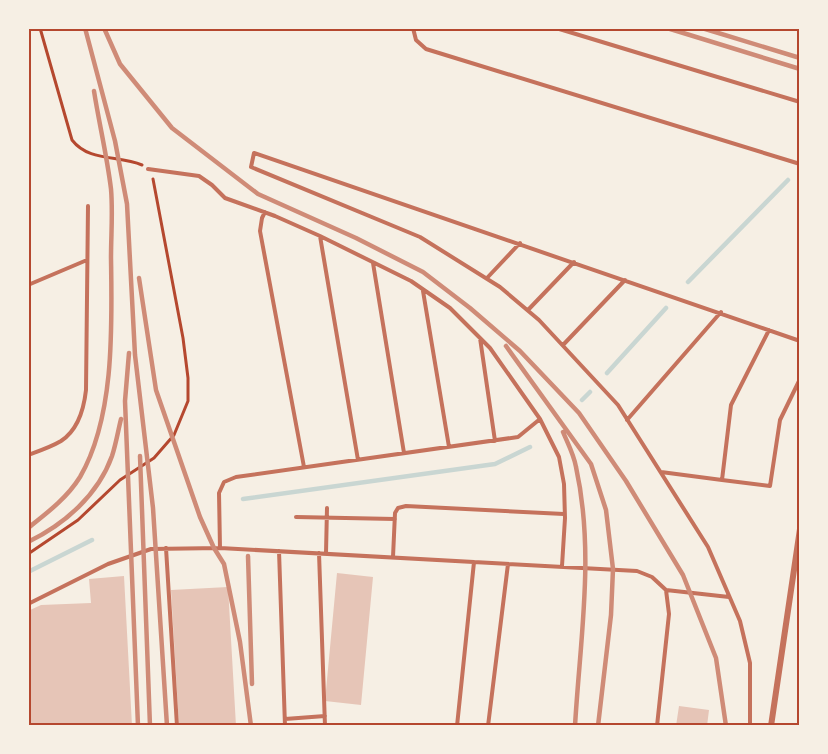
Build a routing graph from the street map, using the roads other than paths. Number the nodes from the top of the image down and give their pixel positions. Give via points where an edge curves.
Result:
1 (413, 28) edge
2 (556, 28) edge
3 (800, 102) edge
4 (800, 164) edge
5 (148, 169) road end
6 (88, 206) dead end
7 (265, 212) junction
8 (320, 236) junction
9 (520, 243) junction
10 (87, 260) junction
11 (574, 262) junction
12 (373, 263) junction
13 (487, 278) junction
14 (625, 280) junction
15 (28, 285) edge
16 (423, 290) junction
17 (528, 310) junction
18 (721, 312) junction
19 (769, 330) junction
20 (479, 337) junction
21 (800, 341) edge
22 (563, 345) junction
23 (800, 379) edge
24 (540, 419) junction
25 (627, 420) junction
26 (495, 441) junction
27 (449, 447) junction
28 (404, 453) junction
29 (28, 455) edge
30 (358, 460) junction
31 (304, 467) junction
32 (660, 472) junction
33 (722, 480) junction
34 (327, 508) dead end
35 (564, 514) junction
36 (296, 517) dead end
37 (327, 518) junction
38 (395, 519) junction
39 (800, 529) edge
40 (166, 548) junction
41 (220, 548) junction
42 (279, 551) junction
43 (319, 553) junction
44 (326, 554) junction
45 (393, 557) junction
46 (474, 562) junction
47 (508, 564) junction
48 (562, 566) junction
49 (666, 590) junction
50 (729, 597) junction
51 (28, 604) edge
52 (325, 716) junction
53 (285, 719) junction
54 (177, 726) edge
55 (285, 726) edge
56 (325, 726) edge
57 (457, 726) edge
58 (488, 726) edge
59 (657, 726) edge
60 (750, 726) edge
61 (771, 726) edge

1 - 4 lane via 416,40 426,49
2 - 3 lane
5 - 7 lane via 199,176 225,198
6 - 10 lane
7 - 8 lane
7 - 31 lane via 260,231
8 - 12 lane
8 - 30 lane
9 - 11 lane
9 - 13 lane
9 - 13 lane via 254,153 251,166 420,237
10 - 15 lane
10 - 29 lane via 84,408 62,441
11 - 14 lane
11 - 17 lane
12 - 16 lane
12 - 28 lane
13 - 17 lane
14 - 18 lane
14 - 22 lane
16 - 20 lane
16 - 27 lane
17 - 22 lane
18 - 19 lane
18 - 25 lane
19 - 21 lane
19 - 33 lane via 731,405
20 - 24 lane
20 - 26 lane
22 - 25 lane
23 - 33 lane via 780,420 770,486
24 - 26 lane via 518,437
24 - 35 lane via 559,457
25 - 32 lane
26 - 27 lane
27 - 28 lane
28 - 30 lane
30 - 31 lane
31 - 41 lane via 224,482 219,493
32 - 33 lane
32 - 50 lane via 708,547
34 - 37 lane
35 - 38 lane via 406,506 398,508
35 - 48 lane
36 - 37 lane
37 - 38 lane
37 - 44 lane
38 - 45 lane
39 - 61 street
40 - 41 lane
40 - 51 lane via 151,549 108,564
40 - 54 lane
41 - 42 lane
42 - 43 lane
42 - 53 lane
43 - 44 lane
43 - 52 lane
44 - 45 lane
45 - 46 lane
46 - 47 lane
46 - 57 lane
47 - 48 lane
47 - 58 lane
48 - 49 lane via 637,571 652,577
49 - 50 lane
49 - 59 lane via 669,614
50 - 60 lane via 740,621 750,663
52 - 53 lane
52 - 56 lane
53 - 55 lane

